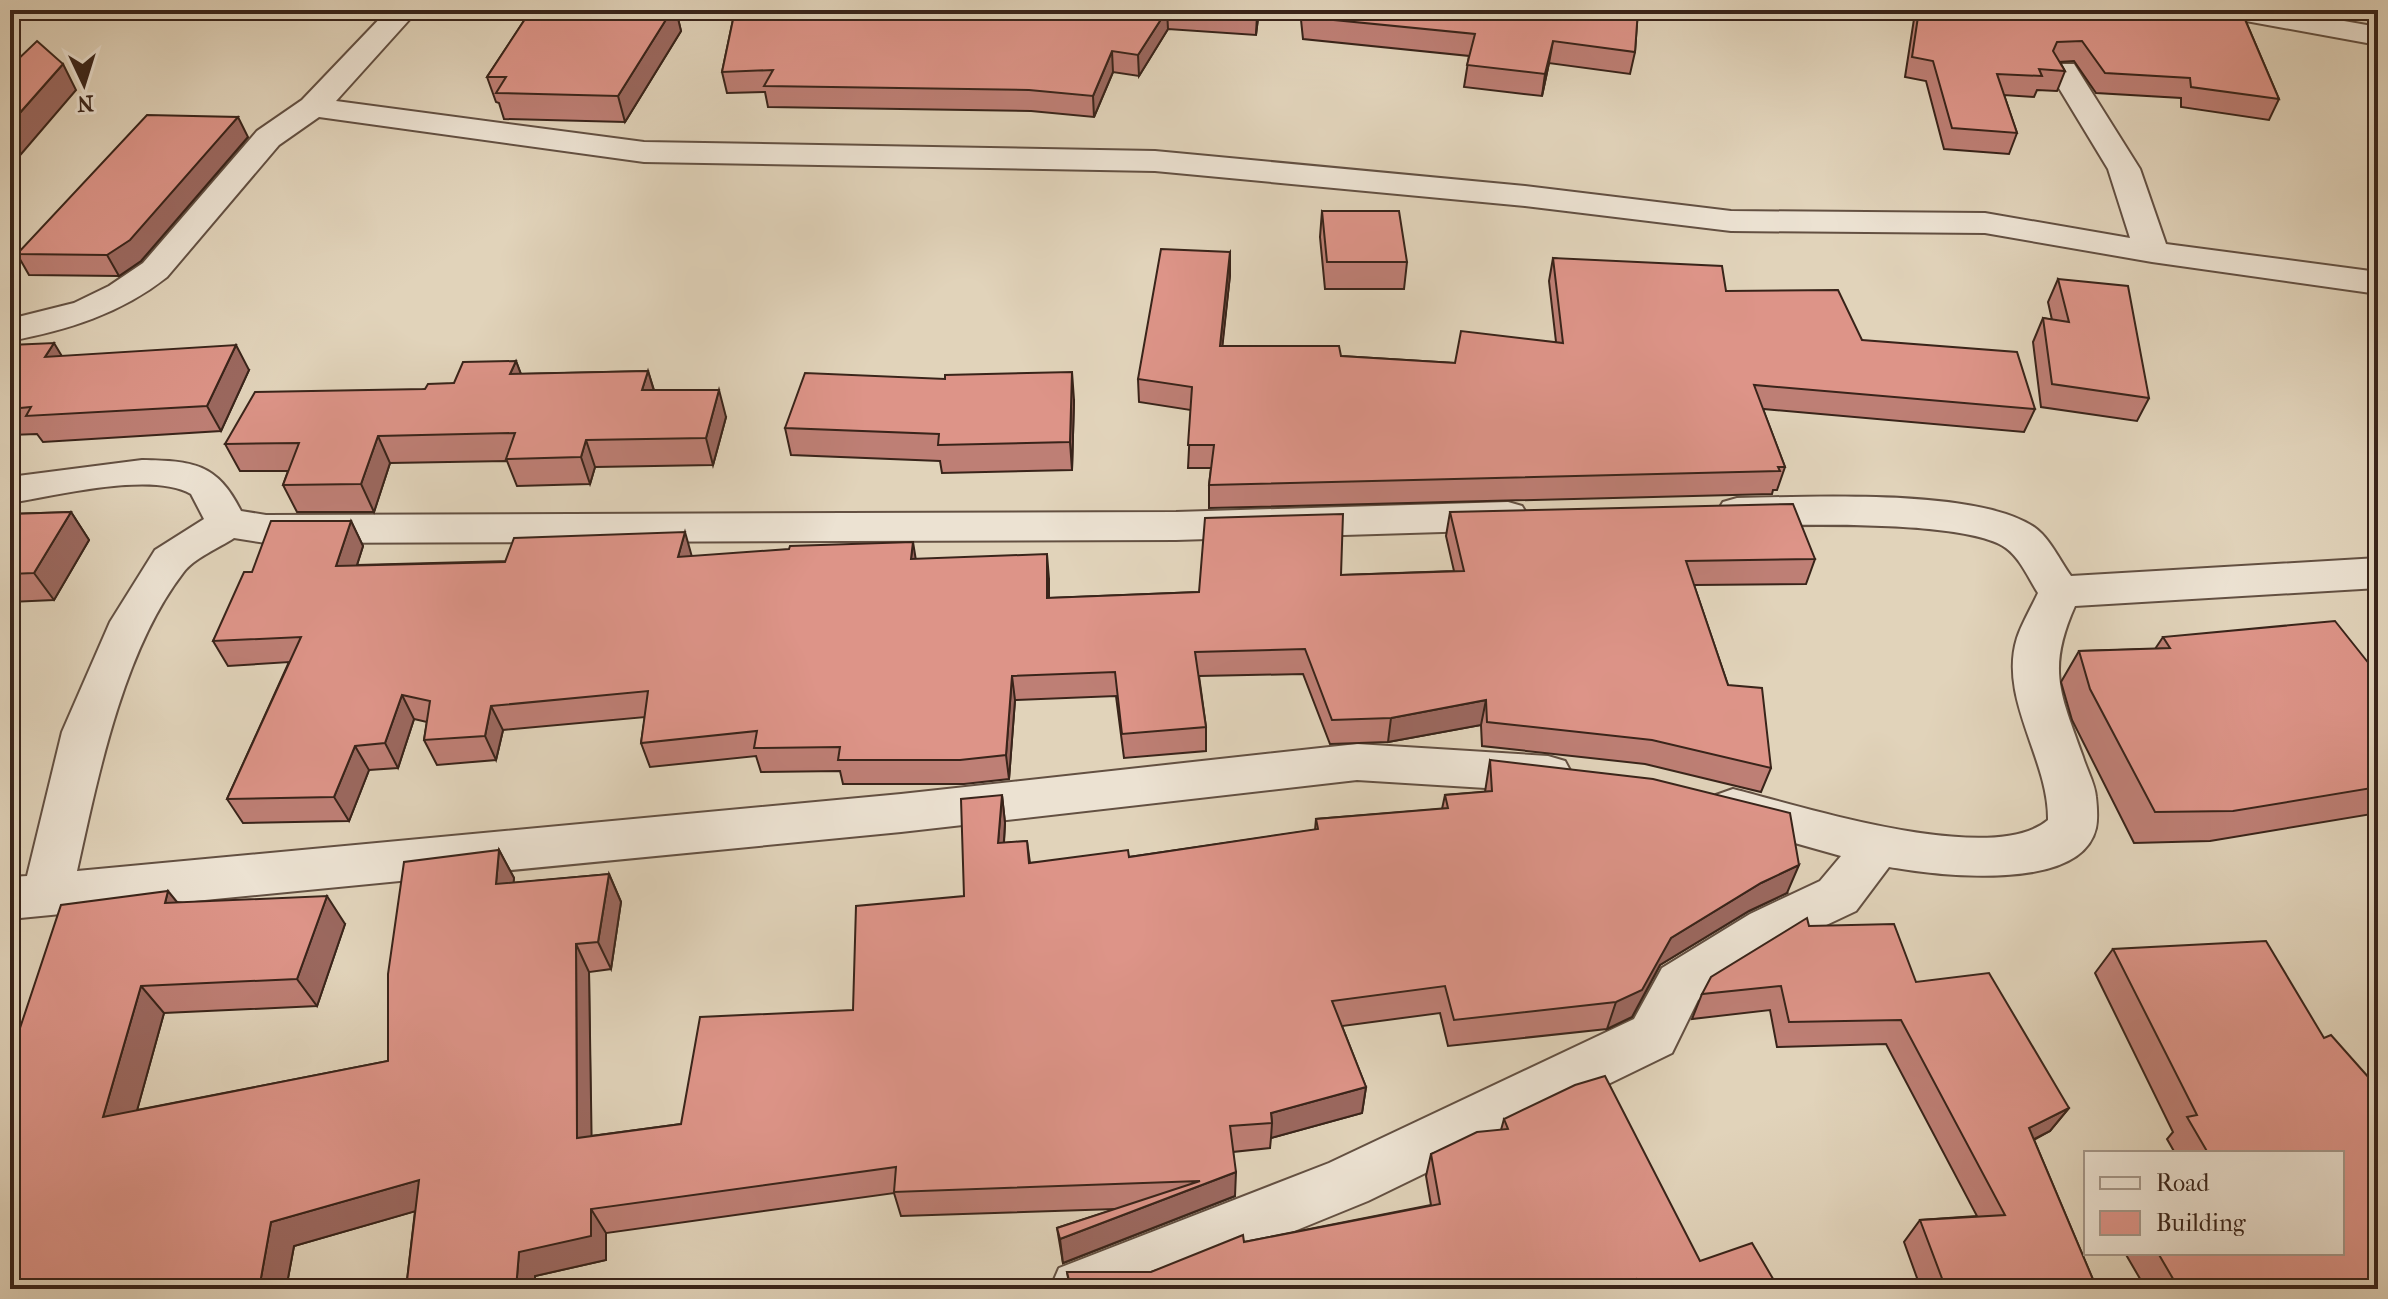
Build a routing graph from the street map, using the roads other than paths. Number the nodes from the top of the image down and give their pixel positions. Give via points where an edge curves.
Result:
1 (404, 10) edge
2 (2235, 10) edge
3 (2378, 36) edge
4 (2063, 70) edge
5 (313, 107) junction
6 (2152, 252) junction
7 (2378, 283) edge
8 (10, 330) edge
9 (10, 490) edge
10 (1695, 512) edge
11 (1552, 515) edge
12 (227, 523) junction
13 (2378, 573) edge
14 (2060, 592) junction
15 (1596, 779) edge
16 (1688, 797) edge
17 (1879, 844) junction
18 (28, 896) edge
19 (1080, 1289) edge

1 - 5 street
2 - 3 street
4 - 6 street via 2124,169
5 - 6 street via 644,152 1155,161 1731,221 1985,223
5 - 8 street via 268,138 136,286 88,311
6 - 7 street
9 - 12 street via 179,472 205,484
10 - 14 street via 1791,511 1988,523 2019,536
11 - 12 street via 1160,526 266,529
12 - 18 street via 170,560 132,622 85,732
13 - 14 street
14 - 17 street via 2038,640 2036,687 2072,794 2072,828 2047,847 1997,857 1928,856
15 - 18 street via 1357,762 901,813
16 - 17 street
17 - 19 street via 1838,896 1768,929 1680,984 1653,1036 1348,1182

